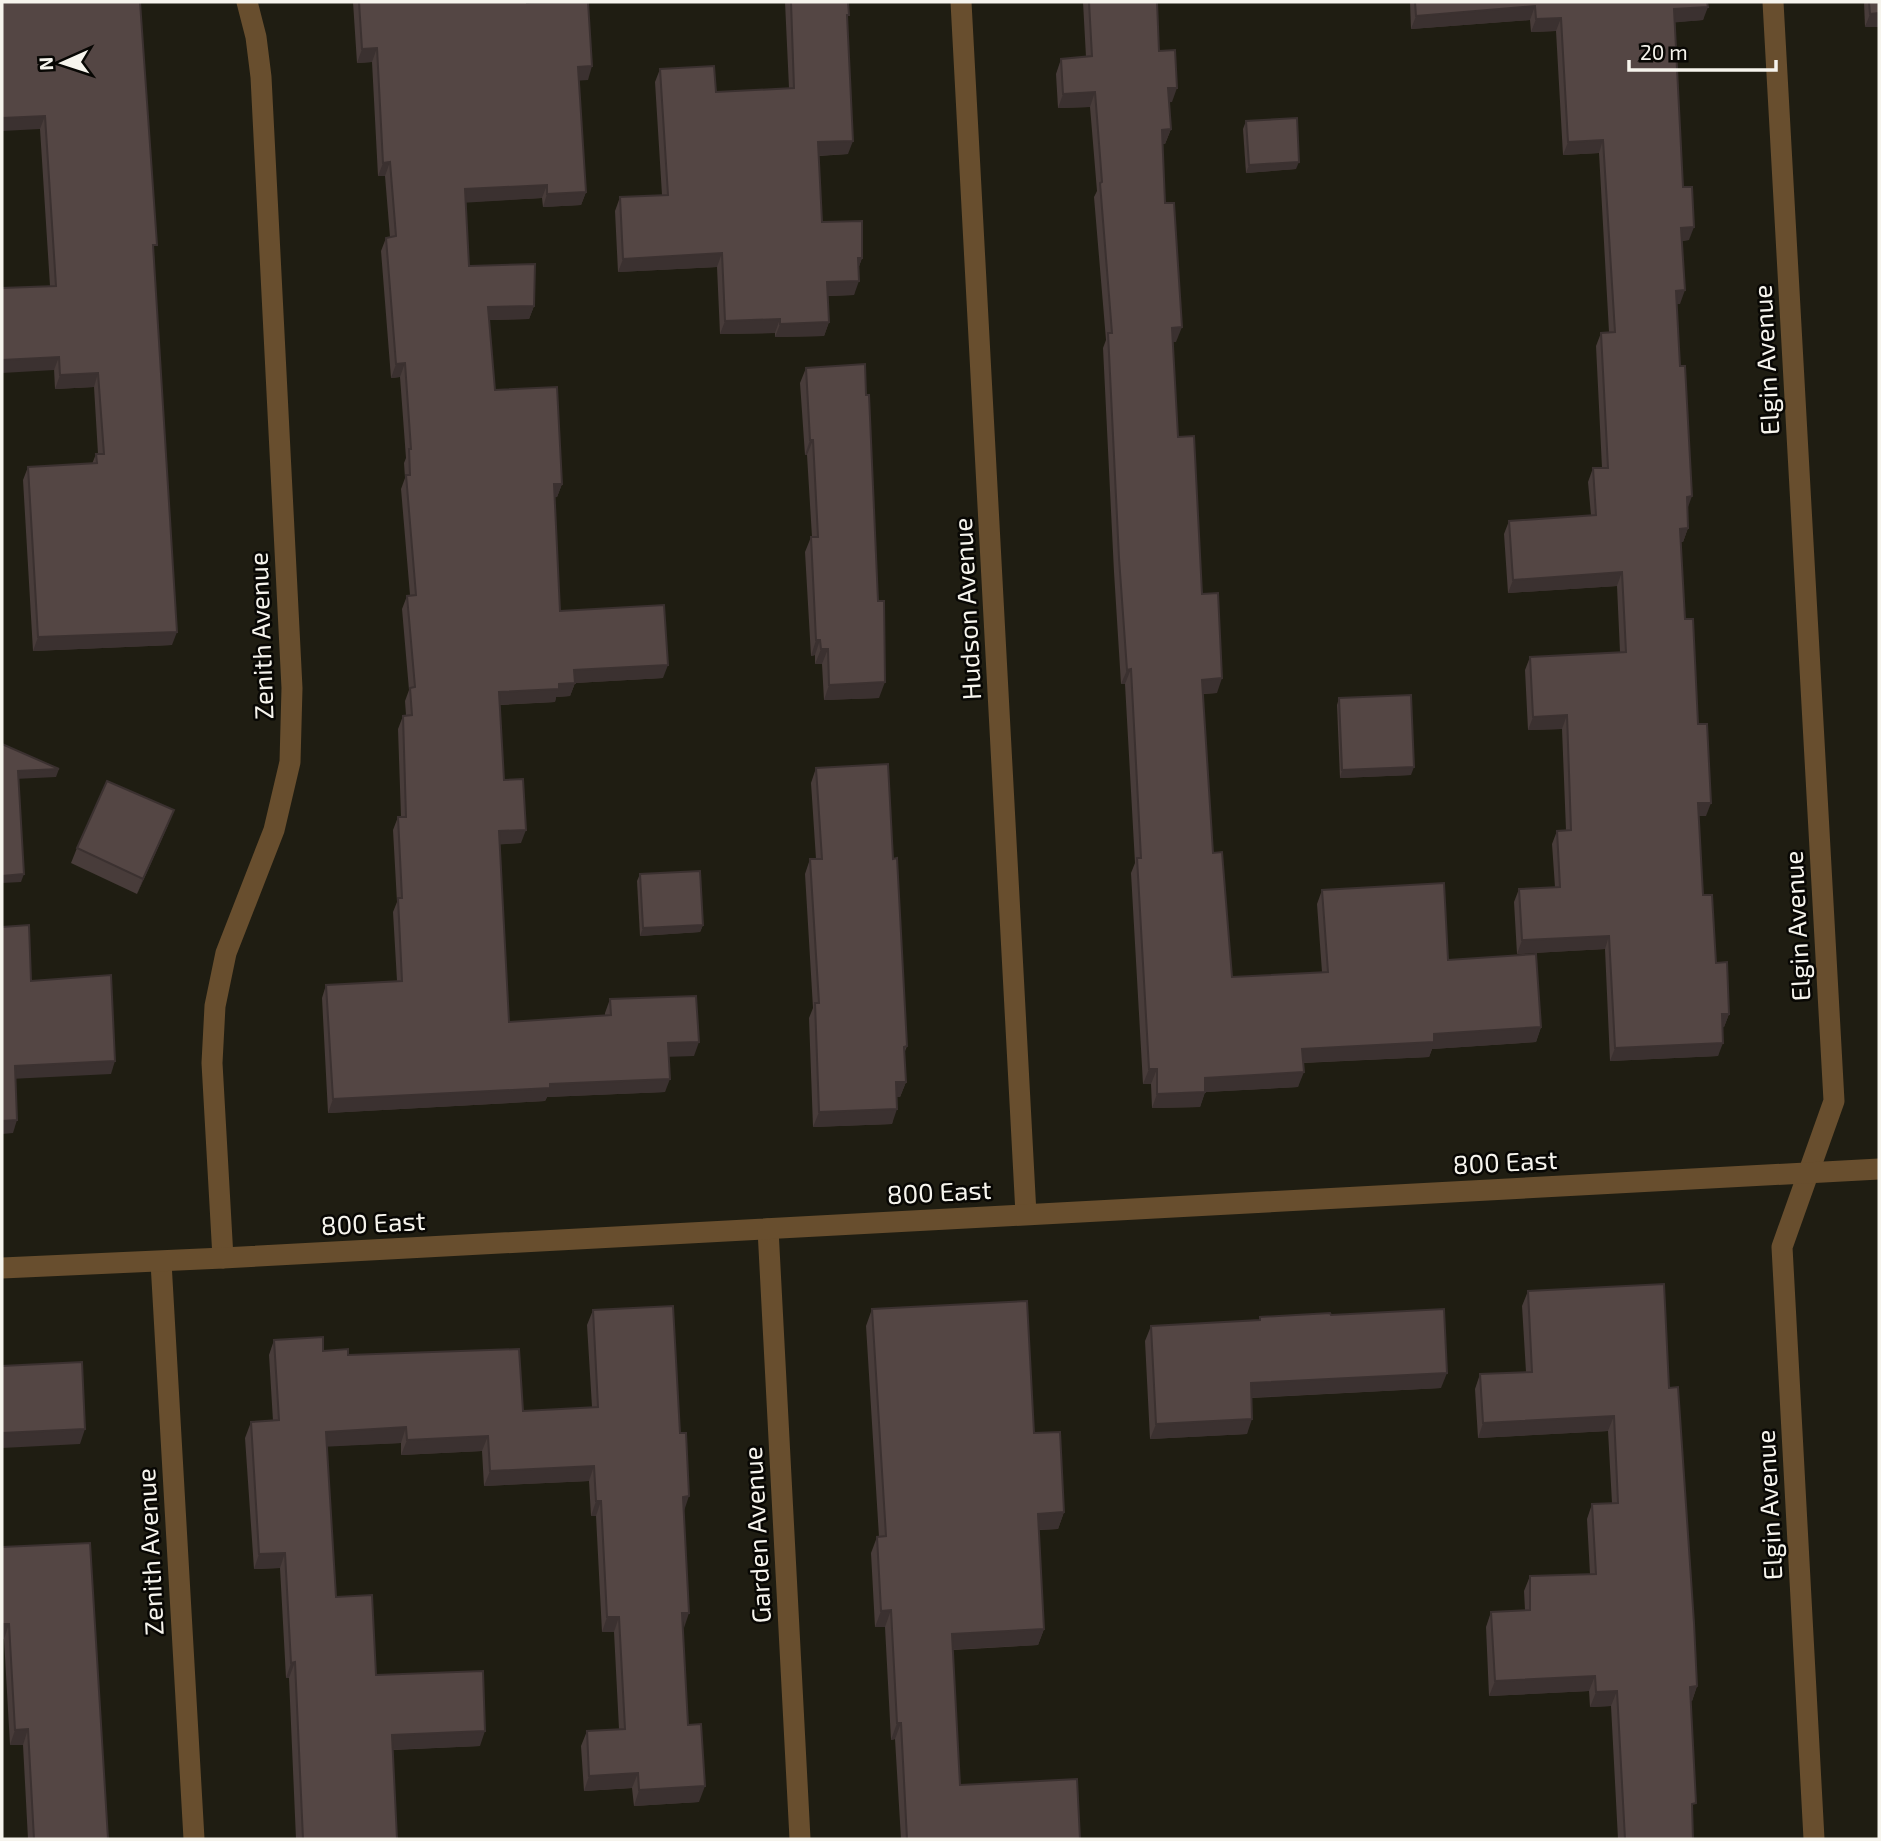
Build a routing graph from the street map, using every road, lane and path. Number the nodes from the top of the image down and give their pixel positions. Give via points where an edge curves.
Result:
1 (247, 2) edge
2 (961, 2) edge
3 (1773, 2) edge
4 (1879, 1169) edge
5 (1809, 1172) junction
6 (1026, 1214) junction
7 (768, 1228) junction
8 (223, 1258) junction
9 (160, 1262) junction
10 (2, 1268) edge
11 (194, 1839) edge
12 (800, 1839) edge
13 (1814, 1839) edge

1 - 8 street, Zenith Avenue via 261,77 292,701 290,762 274,830 226,953 215,1006 212,1063
2 - 6 street, Hudson Avenue
3 - 5 street, Elgin Avenue via 1834,1101
4 - 5 street, 800 East
5 - 6 street, 800 East
5 - 13 street, Elgin Avenue via 1782,1247
6 - 7 street, 800 East
7 - 8 street, 800 East
7 - 12 street, Garden Avenue
8 - 9 street, 800 East
9 - 10 street, 800 East
9 - 11 street, Zenith Avenue

